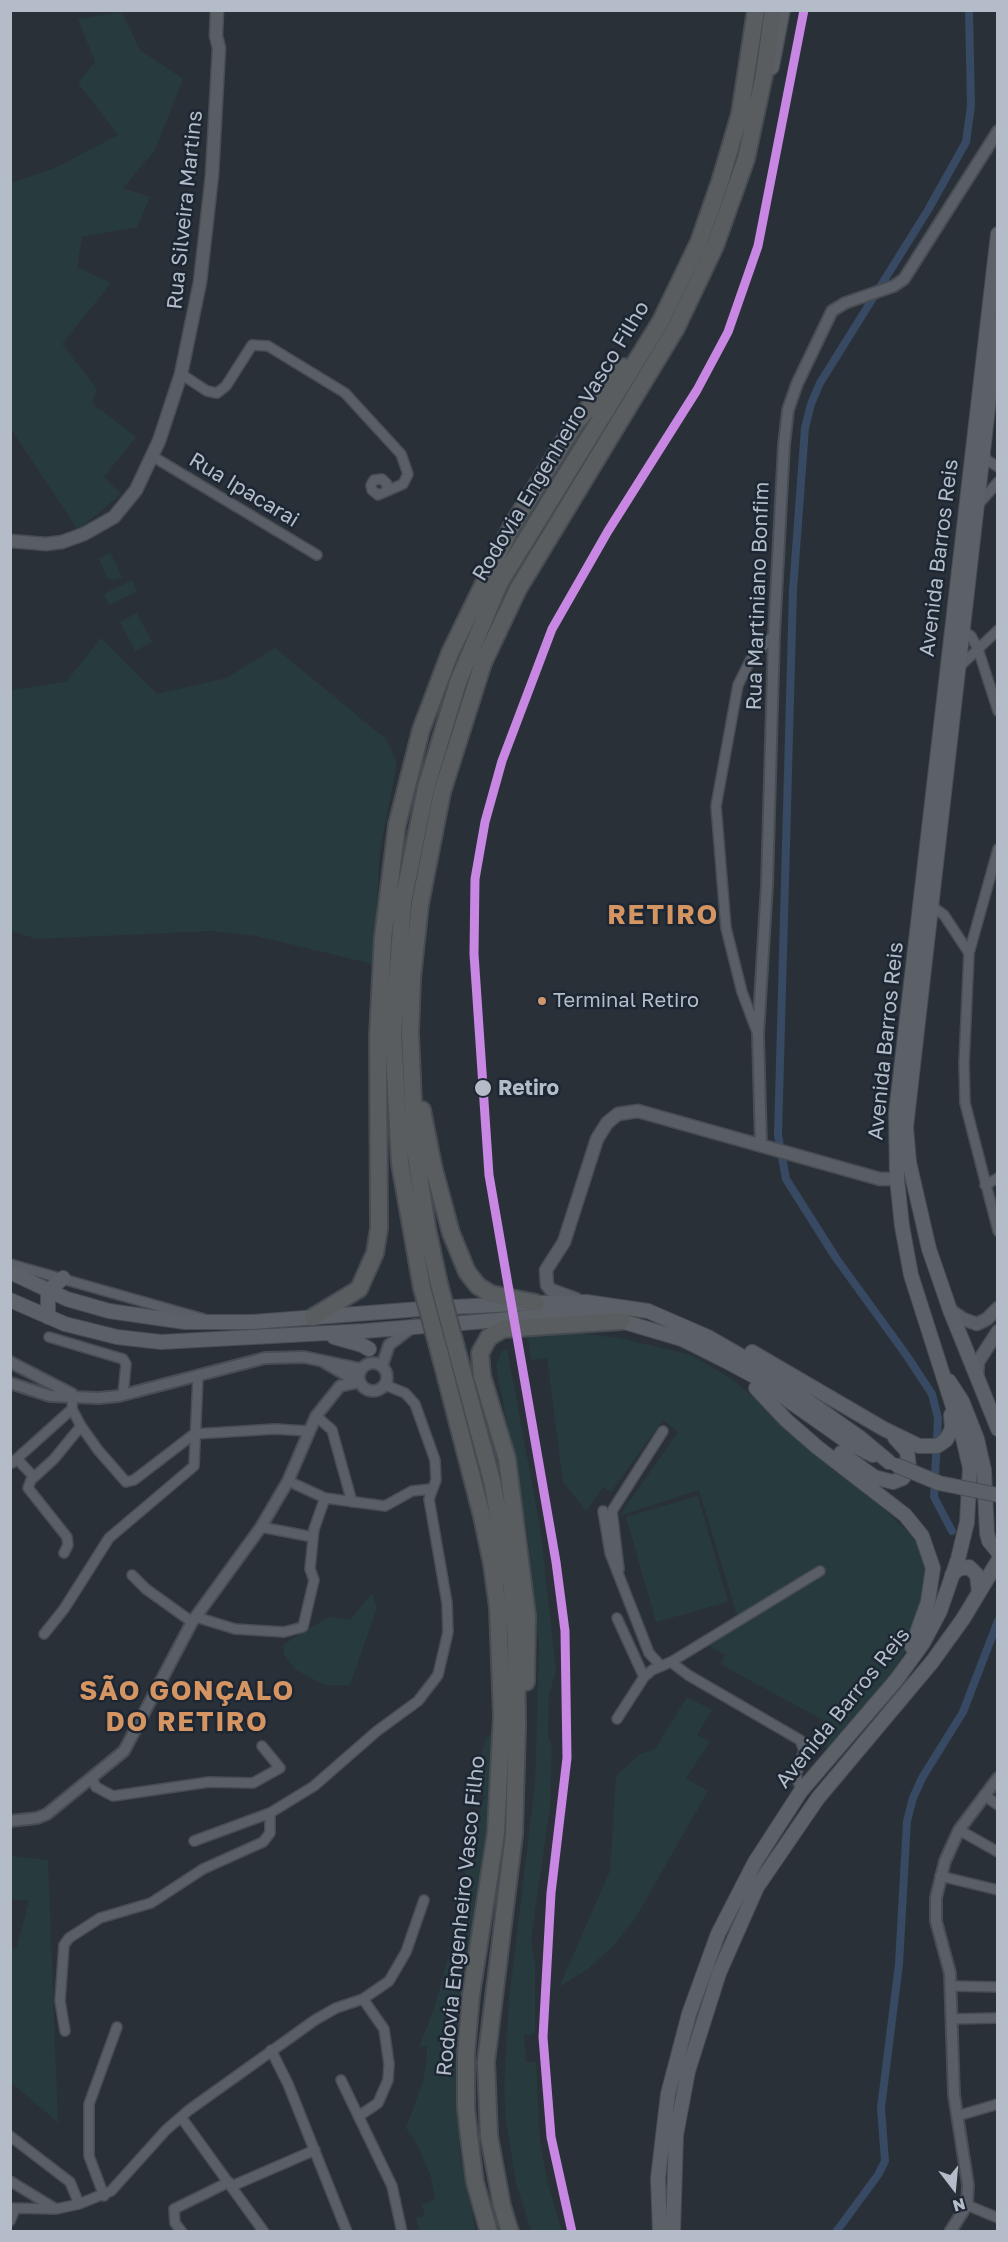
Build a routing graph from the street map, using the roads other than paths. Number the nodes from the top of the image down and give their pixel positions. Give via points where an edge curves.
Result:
1 (217, 10) edge
2 (225, 10) edge
3 (756, 10) edge
4 (773, 10) edge
5 (782, 10) edge
6 (219, 48) junction
7 (756, 118) junction
8 (998, 131) edge
9 (998, 234) edge
10 (997, 327) edge
11 (649, 340) junction
12 (182, 374) junction
13 (983, 453) junction
14 (152, 456) junction
15 (998, 467) edge
16 (998, 482) edge
17 (387, 490) dead end
18 (977, 506) junction
19 (10, 542) edge
20 (317, 555) dead end
21 (962, 630) junction
22 (998, 630) edge
23 (774, 635) junction
24 (978, 649) junction
25 (958, 668) junction
26 (442, 674) junction
27 (998, 711) edge
28 (426, 788) junction
29 (998, 849) edge
30 (930, 905) junction
31 (969, 953) junction
32 (410, 1034) junction
33 (758, 1034) junction
34 (767, 1147) junction
35 (908, 1150) junction
36 (998, 1178) edge
37 (897, 1179) junction
38 (985, 1185) junction
39 (998, 1231) edge
40 (10, 1264) edge
41 (10, 1272) edge
42 (63, 1278) junction
43 (48, 1291) junction
44 (10, 1300) edge
45 (586, 1302) junction
46 (536, 1303) junction
47 (998, 1308) edge
48 (950, 1310) junction
49 (648, 1311) junction
50 (364, 1314) junction
51 (48, 1317) junction
52 (621, 1321) junction
53 (218, 1323) junction
54 (977, 1324) junction
55 (312, 1325) junction
56 (415, 1325) junction
57 (364, 1330) junction
58 (998, 1331) edge
59 (49, 1337) dead end
60 (989, 1346) junction
61 (369, 1349) junction
62 (450, 1357) junction
63 (726, 1361) junction
64 (10, 1362) edge
65 (382, 1366) junction
66 (939, 1366) junction
67 (361, 1373) junction
68 (198, 1376) junction
69 (977, 1377) junction
70 (10, 1383) edge
71 (385, 1385) junction
72 (756, 1388) junction
73 (946, 1389) junction
74 (123, 1395) junction
75 (75, 1400) junction
76 (316, 1416) junction
77 (994, 1417) edge
78 (81, 1426) junction
79 (884, 1429) junction
80 (998, 1429) edge
81 (308, 1431) junction
82 (663, 1431) dead end
83 (194, 1434) junction
84 (13, 1460) edge
85 (892, 1464) junction
86 (991, 1468) edge
87 (33, 1478) junction
88 (288, 1481) junction
89 (431, 1489) junction
90 (998, 1495) edge
91 (325, 1498) junction
92 (969, 1501) junction
93 (352, 1502) junction
94 (603, 1511) dead end
95 (261, 1527) junction
96 (313, 1538) junction
97 (998, 1552) edge
98 (64, 1553) dead end
99 (998, 1561) edge
100 (618, 1571) junction
101 (820, 1571) dead end
102 (132, 1575) dead end
103 (952, 1576) junction
104 (980, 1592) junction
105 (617, 1618) dead end
106 (194, 1619) junction
107 (44, 1634) dead end
108 (671, 1662) junction
109 (660, 1665) junction
110 (644, 1677) junction
111 (897, 1679) junction
112 (617, 1719) dead end
113 (517, 1726) junction
114 (262, 1746) dead end
115 (998, 1778) edge
116 (92, 1779) junction
117 (801, 1791) junction
118 (984, 1795) junction
119 (998, 1805) edge
120 (270, 1813) junction
121 (10, 1821) edge
122 (959, 1830) junction
123 (194, 1841) dead end
124 (998, 1852) edge
125 (940, 1876) junction
126 (998, 1890) edge
127 (424, 1900) dead end
128 (951, 1986) junction
129 (998, 1987) edge
130 (363, 1999) junction
131 (998, 2018) edge
132 (952, 2019) junction
133 (117, 2027) dead end
134 (65, 2031) dead end
135 (271, 2050) junction
136 (341, 2080) dead end
137 (998, 2104) edge
138 (359, 2116) junction
139 (957, 2116) junction
140 (181, 2117) junction
141 (10, 2136) edge
142 (315, 2150) junction
143 (10, 2181) edge
144 (230, 2184) junction
145 (104, 2196) junction
146 (79, 2204) junction
147 (967, 2205) junction
148 (13, 2208) edge
149 (56, 2209) junction
150 (998, 2218) edge
151 (10, 2221) edge
152 (182, 2232) edge
153 (264, 2232) edge
154 (347, 2232) edge
155 (402, 2232) edge
156 (489, 2232) edge
157 (510, 2232) edge
158 (660, 2232) edge
159 (673, 2232) edge
160 (950, 2232) edge

1 - 6 main road, Rua Silveira Martins
2 - 6 main road, Rua Silveira Martins via 224,37
3 - 11 highway, Rodovia Engenheiro Vasco Filho via 742,105 717,192 694,252
4 - 7 highway, Rodovia Engenheiro Vasco Filho
5 - 7 highway via 777,45
6 - 12 main road, Rua Silveira Martins via 212,175 200,282
7 - 32 highway, Rodovia Engenheiro Vasco Filho via 730,207 702,278 634,398 534,558 483,663 433,831 416,940
8 - 23 street, Rua Martiniano Bonfim via 904,279 832,311 797,384 788,410
9 - 37 main road, Avenida Barros Reis via 896,1113
10 - 13 main road, Avenida Barros Reis
11 - 26 highway via 574,425 527,500 486,576
11 - 28 highway, Rodovia Engenheiro Vasco Filho via 500,582 461,674
12 - 14 main road, Rua Silveira Martins
12 - 17 street via 207,391 217,393 226,386 252,345 268,346 345,393 401,454 407,468 406,479 399,487
13 - 15 street
13 - 18 main road, Avenida Barros Reis
14 - 19 main road, Rua Silveira Martins via 126,505 99,527 62,542
14 - 20 street, Rua Ipacarai
16 - 18 street
18 - 21 main road, Avenida Barros Reis
21 - 24 street via 971,636
21 - 25 main road, Avenida Barros Reis
22 - 24 street
23 - 33 street, Rua Martiniano Bonfim
23 - 33 street via 752,659 738,685 716,806 726,928 742,992
24 - 25 street
24 - 27 street
25 - 30 main road, Avenida Barros Reis
26 - 28 highway
26 - 55 highway via 406,785 387,902 379,987 379,1228 375,1253 359,1288
28 - 62 highway, Rodovia Engenheiro Vasco Filho, bridge via 403,902 393,1034 400,1163 422,1288
29 - 31 street
30 - 31 street via 944,915
30 - 35 main road, Avenida Barros Reis via 907,1102
31 - 38 street via 965,1102
32 - 46 highway via 430,1156 462,1263 472,1279 491,1294
32 - 62 highway, Rodovia Engenheiro Vasco Filho, bridge via 415,1149
33 - 34 street, Rua Martiniano Bonfim
34 - 37 main road via 880,1179
34 - 45 main road via 638,1111 611,1118 597,1138 560,1251 546,1270 551,1290
35 - 37 main road
35 - 48 main road, Avenida Barros Reis via 927,1240
36 - 38 street
37 - 66 main road, Avenida Barros Reis via 911,1275
38 - 39 street
40 - 42 street
41 - 43 main road
42 - 43 main road
42 - 53 street
43 - 51 main road
43 - 53 main road via 109,1311 152,1319
44 - 51 main road
45 - 46 main road
45 - 49 main road
46 - 50 main road
47 - 54 main road
48 - 54 main road
48 - 69 main road, Avenida Barros Reis
49 - 79 main road via 688,1320 723,1335
49 - 85 main road via 708,1337 755,1364
50 - 55 main road
50 - 57 street
51 - 55 main road via 117,1337 161,1342
52 - 56 main road via 548,1316
52 - 63 main road via 682,1339
52 - 113 highway via 503,1329 489,1337 480,1353 482,1376 507,1459 527,1616 527,1674
53 - 55 main road
54 - 60 main road via 986,1331
55 - 57 main road
55 - 61 main road
56 - 57 main road
56 - 65 street via 389,1345
57 - 61 street
58 - 60 main road
59 - 74 street via 123,1359
60 - 69 main road via 978,1362
61 - 67 street
62 - 113 highway, Rodovia Engenheiro Vasco Filho via 492,1481 512,1588
62 - 156 highway, Rodovia Engenheiro Vasco Filho via 498,1608 502,1716 497,1809 466,2053 470,2144
63 - 72 main road
63 - 85 main road via 754,1376 849,1443
64 - 75 street
65 - 67 street via 374,1363
65 - 71 street via 387,1373
66 - 73 main road, Avenida Barros Reis
66 - 86 main road via 970,1418
67 - 68 street via 346,1375 324,1362 290,1355
67 - 71 street via 370,1392
67 - 76 street via 340,1386
68 - 74 street
68 - 83 street
69 - 77 main road, Avenida Barros Reis
70 - 75 street
71 - 89 street via 405,1394 419,1412 435,1460 436,1480
72 - 79 main road via 874,1477 893,1482 903,1478 909,1460 903,1443
72 - 111 main road via 810,1440 906,1515 922,1536 933,1568 932,1585 917,1638
73 - 79 main road via 952,1429 941,1444 920,1446
73 - 92 main road, Avenida Barros Reis via 970,1468
74 - 75 street
75 - 78 street
75 - 84 street
76 - 81 street
76 - 93 street via 332,1430
77 - 80 main road, Avenida Barros Reis
78 - 83 street via 126,1482
78 - 87 street
81 - 83 street
81 - 88 street
82 - 100 street via 612,1511
83 - 107 street via 194,1466 109,1538
84 - 87 street
85 - 90 main road, bridge via 939,1483
86 - 92 main road via 978,1474
86 - 97 main road via 987,1533
87 - 98 street via 29,1491 67,1537
88 - 91 street
88 - 95 street
89 - 93 street via 412,1491 385,1506
89 - 120 street via 429,1499 447,1603 448,1632 438,1675 418,1701 377,1731 328,1776
91 - 93 street
91 - 96 street via 315,1518
92 - 103 main road, Avenida Barros Reis
94 - 100 street via 605,1538
95 - 96 street
95 - 106 street
96 - 106 street via 310,1569 314,1580 306,1622 300,1629 235,1629
99 - 104 main road, Avenida Barros Reis
100 - 109 street via 649,1653
101 - 108 street
102 - 106 street via 146,1589
103 - 104 main road via 958,1569 969,1567 977,1575
103 - 111 main road, Avenida Barros Reis via 932,1629
104 - 159 main road, Avenida Barros Reis via 932,1662 792,1832 758,1887 732,1940 688,2071 676,2135
105 - 110 street
106 - 116 street via 130,1742 116,1760
108 - 109 street
108 - 117 street via 800,1740 804,1750 796,1780
109 - 110 street
110 - 112 street
111 - 117 main road, Avenida Barros Reis
113 - 157 highway, Rodovia Engenheiro Vasco Filho via 514,1834 486,2062 489,2136
114 - 116 street via 280,1768 254,1783 209,1782 113,1796 96,1787
115 - 118 street
116 - 121 street via 47,1814
117 - 158 main road, Avenida Barros Reis via 754,1862 717,1934 688,2014 662,2130 658,2178
118 - 119 street
118 - 122 street
120 - 123 street
120 - 134 street via 266,1840 203,1869 151,1903 100,1918 73,1935 64,1945 60,2006
122 - 124 street
122 - 125 street
125 - 126 street
125 - 128 street via 936,1920
127 - 130 street via 398,1970
128 - 129 street
128 - 132 street
130 - 135 street via 336,2008
130 - 138 street via 384,2029 389,2064 388,2080 378,2103
131 - 132 street
132 - 139 street via 950,2044
133 - 145 street via 90,2104 89,2156
135 - 140 street
135 - 142 street
136 - 138 street
137 - 139 street
138 - 155 street via 392,2186
139 - 147 street via 968,2185
140 - 144 street
140 - 145 street via 118,2186
141 - 146 street via 70,2182
142 - 144 street
142 - 154 street
143 - 149 street
144 - 152 street via 174,2209 175,2223
144 - 153 street
145 - 146 street
146 - 149 street
147 - 150 street
147 - 160 street
148 - 149 street
148 - 151 street

